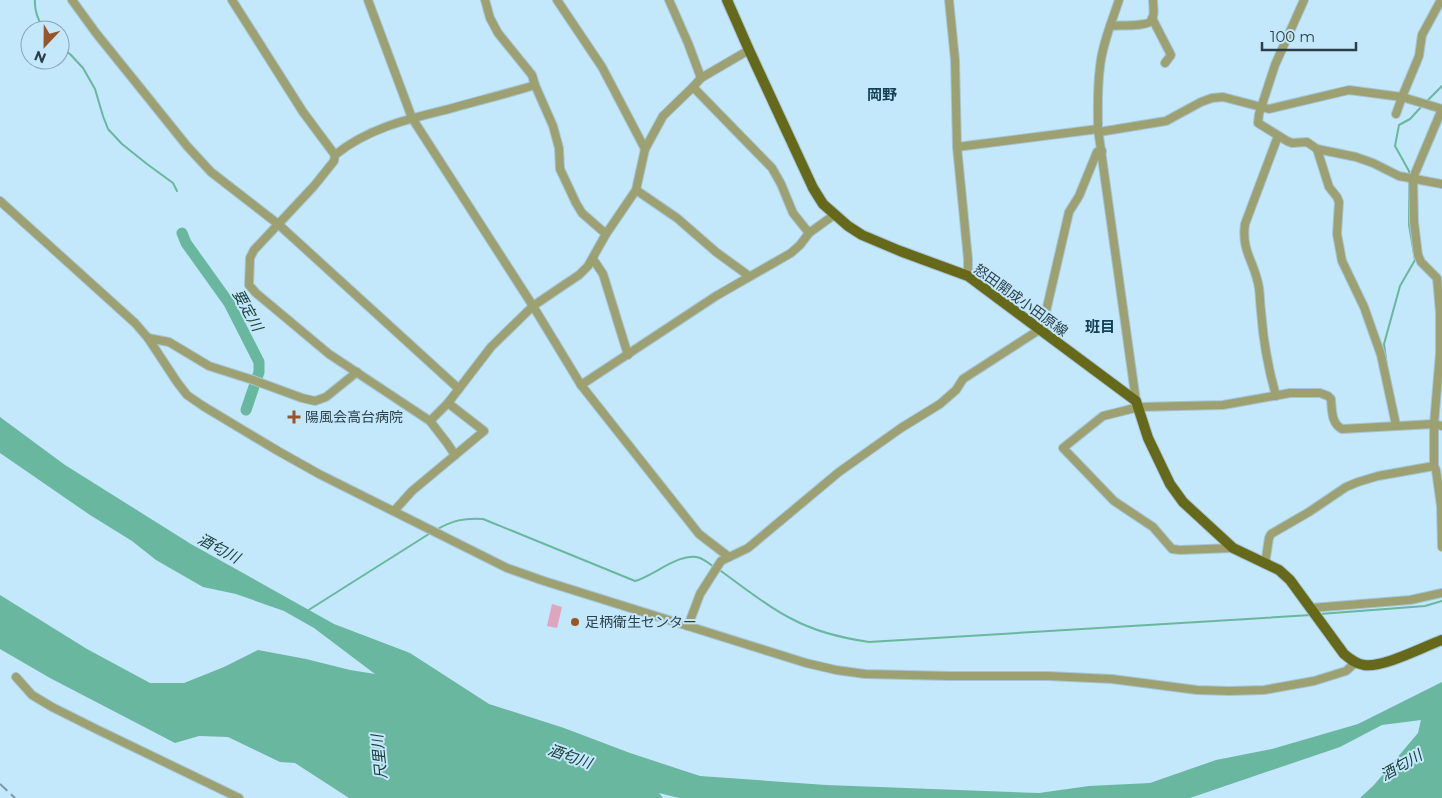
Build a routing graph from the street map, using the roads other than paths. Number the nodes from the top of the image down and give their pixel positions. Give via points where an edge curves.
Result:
1 (72, 0) edge
2 (232, 0) edge
3 (368, 0) edge
4 (485, 0) edge
5 (557, 0) edge
6 (668, 0) edge
7 (727, 0) edge
8 (949, 0) edge
9 (1119, 0) edge
10 (1153, 0) edge
11 (1304, 0) edge
12 (1441, 0) edge
13 (1152, 18) junction
14 (1110, 26) junction
15 (749, 50) junction
16 (1165, 63) dead end
17 (701, 78) junction
18 (534, 85) junction
19 (693, 88) junction
20 (1402, 97) junction
21 (1262, 106) junction
22 (1442, 109) edge
23 (1396, 114) dead end
24 (412, 118) junction
25 (1098, 130) junction
26 (1278, 136) junction
27 (957, 147) junction
28 (645, 149) junction
29 (1317, 150) junction
30 (1102, 151) junction
31 (335, 155) junction
32 (1413, 178) junction
33 (1442, 184) edge
34 (636, 190) junction
35 (0, 201) edge
36 (834, 214) junction
37 (278, 224) junction
38 (809, 232) junction
39 (606, 234) junction
40 (593, 259) junction
41 (750, 276) junction
42 (968, 276) junction
43 (533, 306) junction
44 (1039, 330) junction
45 (148, 338) junction
46 (628, 355) junction
47 (357, 372) junction
48 (581, 385) junction
49 (459, 389) junction
50 (1276, 396) junction
51 (448, 402) junction
52 (1137, 404) junction
53 (430, 421) junction
54 (1396, 425) junction
55 (1438, 425) edge
56 (455, 455) junction
57 (1434, 466) junction
58 (394, 511) junction
59 (1442, 547) edge
60 (1233, 548) junction
61 (729, 557) junction
62 (1265, 564) junction
63 (1442, 593) edge
64 (1311, 608) junction
65 (688, 626) junction
66 (1442, 640) edge
67 (1355, 663) junction
68 (16, 677) dead end
69 (239, 798) edge

1 - 37 street via 96,34 205,166
2 - 31 street via 303,112
3 - 24 street
4 - 18 street via 498,33 532,75
5 - 28 street via 602,67
6 - 17 street
7 - 15 main road, 怒田開成小田原線
8 - 27 street via 955,60
9 - 14 street
10 - 13 street
11 - 21 street via 1277,60
12 - 20 street via 1422,35 1419,56
13 - 14 street via 1146,24
13 - 16 street via 1170,55
14 - 25 street via 1100,66
15 - 17 street
15 - 36 main road, 怒田開成小田原線 via 813,188
17 - 19 street
18 - 24 street
18 - 39 street via 553,126 560,169 568,186 582,212
19 - 28 street via 663,116
19 - 38 street via 772,168 793,213
20 - 21 street via 1349,90 1276,108
20 - 22 street
20 - 23 street
21 - 25 street via 1223,97 1212,98 1166,121
21 - 26 street via 1258,123
22 - 32 street
24 - 31 street via 366,134
24 - 43 street
25 - 27 street
25 - 30 street
26 - 29 street via 1292,143 1307,142
26 - 50 street via 1245,224 1244,236 1259,288 1269,372
27 - 42 street
28 - 34 street
29 - 32 street via 1356,157 1399,176
29 - 54 street via 1329,187 1339,202 1337,234 1342,261 1364,307 1381,355
30 - 44 street via 1097,152 1069,212
30 - 52 street
31 - 37 street via 319,180
32 - 33 street
32 - 55 street via 1418,255 1437,278 1438,287
34 - 39 street
34 - 41 street
35 - 45 street
36 - 38 street
36 - 42 main road, 怒田開成小田原線 via 862,235
37 - 47 street via 250,258 249,285 329,354
37 - 49 street
38 - 41 street via 791,252
39 - 40 street
40 - 43 street via 579,274
40 - 46 street via 603,274
41 - 46 street
42 - 44 main road, 怒田開成小田原線
43 - 48 street
43 - 49 street via 491,347
44 - 52 main road, 怒田開成小田原線
44 - 61 street via 963,379 940,404 839,472 748,548
45 - 47 street via 169,342 209,366 315,401 326,397
45 - 58 street via 187,395 278,452
46 - 48 street
47 - 53 street
48 - 61 street via 699,534
49 - 51 street
50 - 52 street via 1223,405
50 - 54 street via 1324,394 1331,399 1334,422 1342,428
51 - 53 street
51 - 56 street via 484,431
52 - 60 main road via 1148,438 1182,502
52 - 60 street via 1103,416 1063,448 1114,501 1153,527 1172,549
53 - 56 street
54 - 55 street
55 - 57 street
56 - 58 street via 412,491
57 - 59 street via 1441,506
57 - 62 street via 1378,476 1346,487 1271,534
58 - 65 street via 507,568
60 - 62 main road
61 - 65 street via 721,562 700,594
62 - 64 main road via 1290,580
63 - 64 street via 1410,600
64 - 67 main road via 1344,654
65 - 67 street via 806,663 865,674 1112,678 1197,690 1229,691 1264,690 1314,681 1346,671
66 - 67 main road via 1377,665
68 - 69 street via 32,695 52,707

